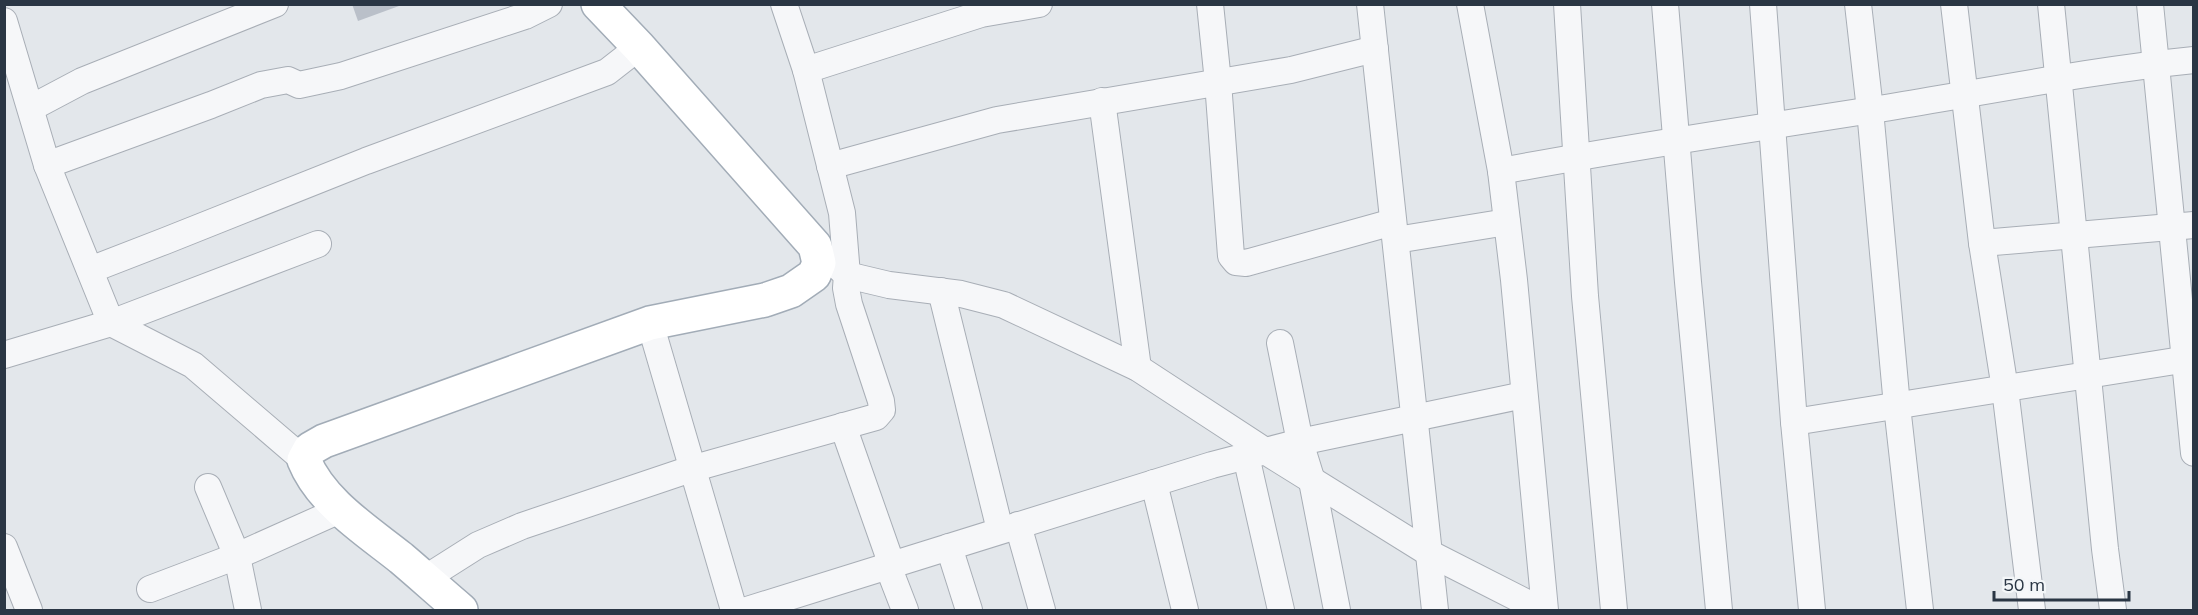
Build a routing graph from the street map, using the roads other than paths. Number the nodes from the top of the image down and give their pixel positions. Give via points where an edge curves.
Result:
1 (276, 4) edge
2 (549, 4) edge
3 (598, 4) edge
4 (784, 4) edge
5 (1039, 4) edge
6 (1210, 4) edge
7 (1370, 4) edge
8 (1470, 4) edge
9 (1566, 4) edge
10 (1665, 4) edge
11 (1763, 4) edge
12 (1858, 4) edge
13 (1954, 4) edge
14 (2051, 4) edge
15 (2150, 4) edge
16 (4, 21) edge
17 (639, 47) junction
18 (1375, 49) junction
19 (2193, 60) edge
20 (2155, 64) junction
21 (806, 70) junction
22 (2059, 79) junction
23 (1218, 82) junction
24 (1964, 95) junction
25 (1102, 101) junction
26 (32, 108) junction
27 (1870, 110) junction
28 (1773, 126) junction
29 (1675, 140) junction
30 (1576, 157) junction
31 (47, 165) junction
32 (830, 166) junction
33 (1502, 171) junction
34 (1507, 222) junction
35 (2182, 226) edge
36 (1395, 231) junction
37 (2075, 236) junction
38 (1982, 243) junction
39 (318, 244) dead end
40 (815, 246) junction
41 (90, 270) junction
42 (847, 275) junction
43 (941, 291) junction
44 (111, 323) junction
45 (650, 323) junction
46 (1280, 343) dead end
47 (4, 355) edge
48 (2189, 359) edge
49 (1138, 368) junction
50 (2088, 375) junction
51 (2006, 389) junction
52 (1524, 395) junction
53 (1897, 406) junction
54 (1415, 418) junction
55 (1794, 422) junction
56 (843, 426) junction
57 (1300, 442) junction
58 (2193, 453) edge
59 (1256, 454) junction
60 (304, 460) junction
61 (691, 469) junction
62 (1312, 481) junction
63 (1154, 483) junction
64 (208, 487) dead end
65 (340, 510) junction
66 (1009, 527) junction
67 (4, 547) edge
68 (949, 547) junction
69 (1429, 553) junction
70 (237, 556) junction
71 (888, 566) junction
72 (426, 578) junction
73 (150, 589) dead end
74 (29, 610) edge
75 (248, 610) edge
76 (461, 610) edge
77 (734, 610) edge
78 (747, 610) edge
79 (905, 610) edge
80 (969, 610) edge
81 (1042, 610) edge
82 (1185, 610) edge
83 (1281, 610) edge
84 (1337, 610) edge
85 (1435, 610) edge
86 (1543, 610) edge
87 (1614, 610) edge
88 (1719, 610) edge
89 (1812, 610) edge
90 (1920, 610) edge
91 (2032, 610) edge
92 (2113, 610) edge

1 - 26 street via 82,81
2 - 31 street via 525,16 342,76 298,85 288,80 261,84
3 - 17 main road
4 - 21 street
5 - 21 street via 981,14
6 - 23 street
7 - 18 street
8 - 33 street
9 - 30 street
10 - 29 street
11 - 28 street
12 - 27 street
13 - 24 street
14 - 22 street
15 - 20 street
16 - 26 street
17 - 40 main road
17 - 41 street via 607,72 366,160
18 - 23 street via 1291,70
18 - 36 street
19 - 20 street
20 - 22 street
20 - 35 street
21 - 32 street
22 - 24 street
22 - 37 street
23 - 25 street
23 - 36 street via 1231,256 1236,262
24 - 27 street
24 - 38 street
25 - 32 street via 997,120
25 - 49 street
26 - 31 street
27 - 28 street
27 - 53 street
28 - 29 street
28 - 55 street
29 - 30 street
29 - 88 street
30 - 33 street
30 - 87 street
31 - 41 street
32 - 42 street via 842,213
33 - 34 street
34 - 36 street
34 - 52 street
35 - 37 street
35 - 48 street
36 - 54 street
37 - 38 street
37 - 50 street
38 - 51 street
39 - 44 street
40 - 42 street
40 - 45 main road via 819,263 814,275 791,291 765,300
41 - 44 street
42 - 43 street
42 - 56 street via 849,304 882,410 876,417
43 - 49 street via 1004,305
43 - 66 street
44 - 47 street
44 - 60 street via 193,365
45 - 60 main road via 324,441 310,449
45 - 61 street
46 - 57 street
48 - 50 street
48 - 58 street
49 - 59 street
50 - 51 street
50 - 92 street
51 - 53 street
51 - 91 street
52 - 54 street
52 - 86 street
53 - 55 street
53 - 90 street
54 - 57 street
54 - 69 street
55 - 89 street
56 - 61 street
56 - 71 street via 888,554
57 - 59 street
57 - 62 street
59 - 62 street
59 - 63 street
59 - 83 street
60 - 65 main road via 310,475
61 - 72 street via 522,526 478,545
61 - 77 street
62 - 69 street
62 - 84 street
63 - 66 street
63 - 82 street
64 - 70 street
65 - 70 street
65 - 72 main road
66 - 68 street
66 - 81 street
67 - 74 street
68 - 71 street
68 - 80 street
69 - 85 street
69 - 86 street
70 - 73 street
70 - 75 street
71 - 78 street
71 - 79 street
72 - 76 main road

